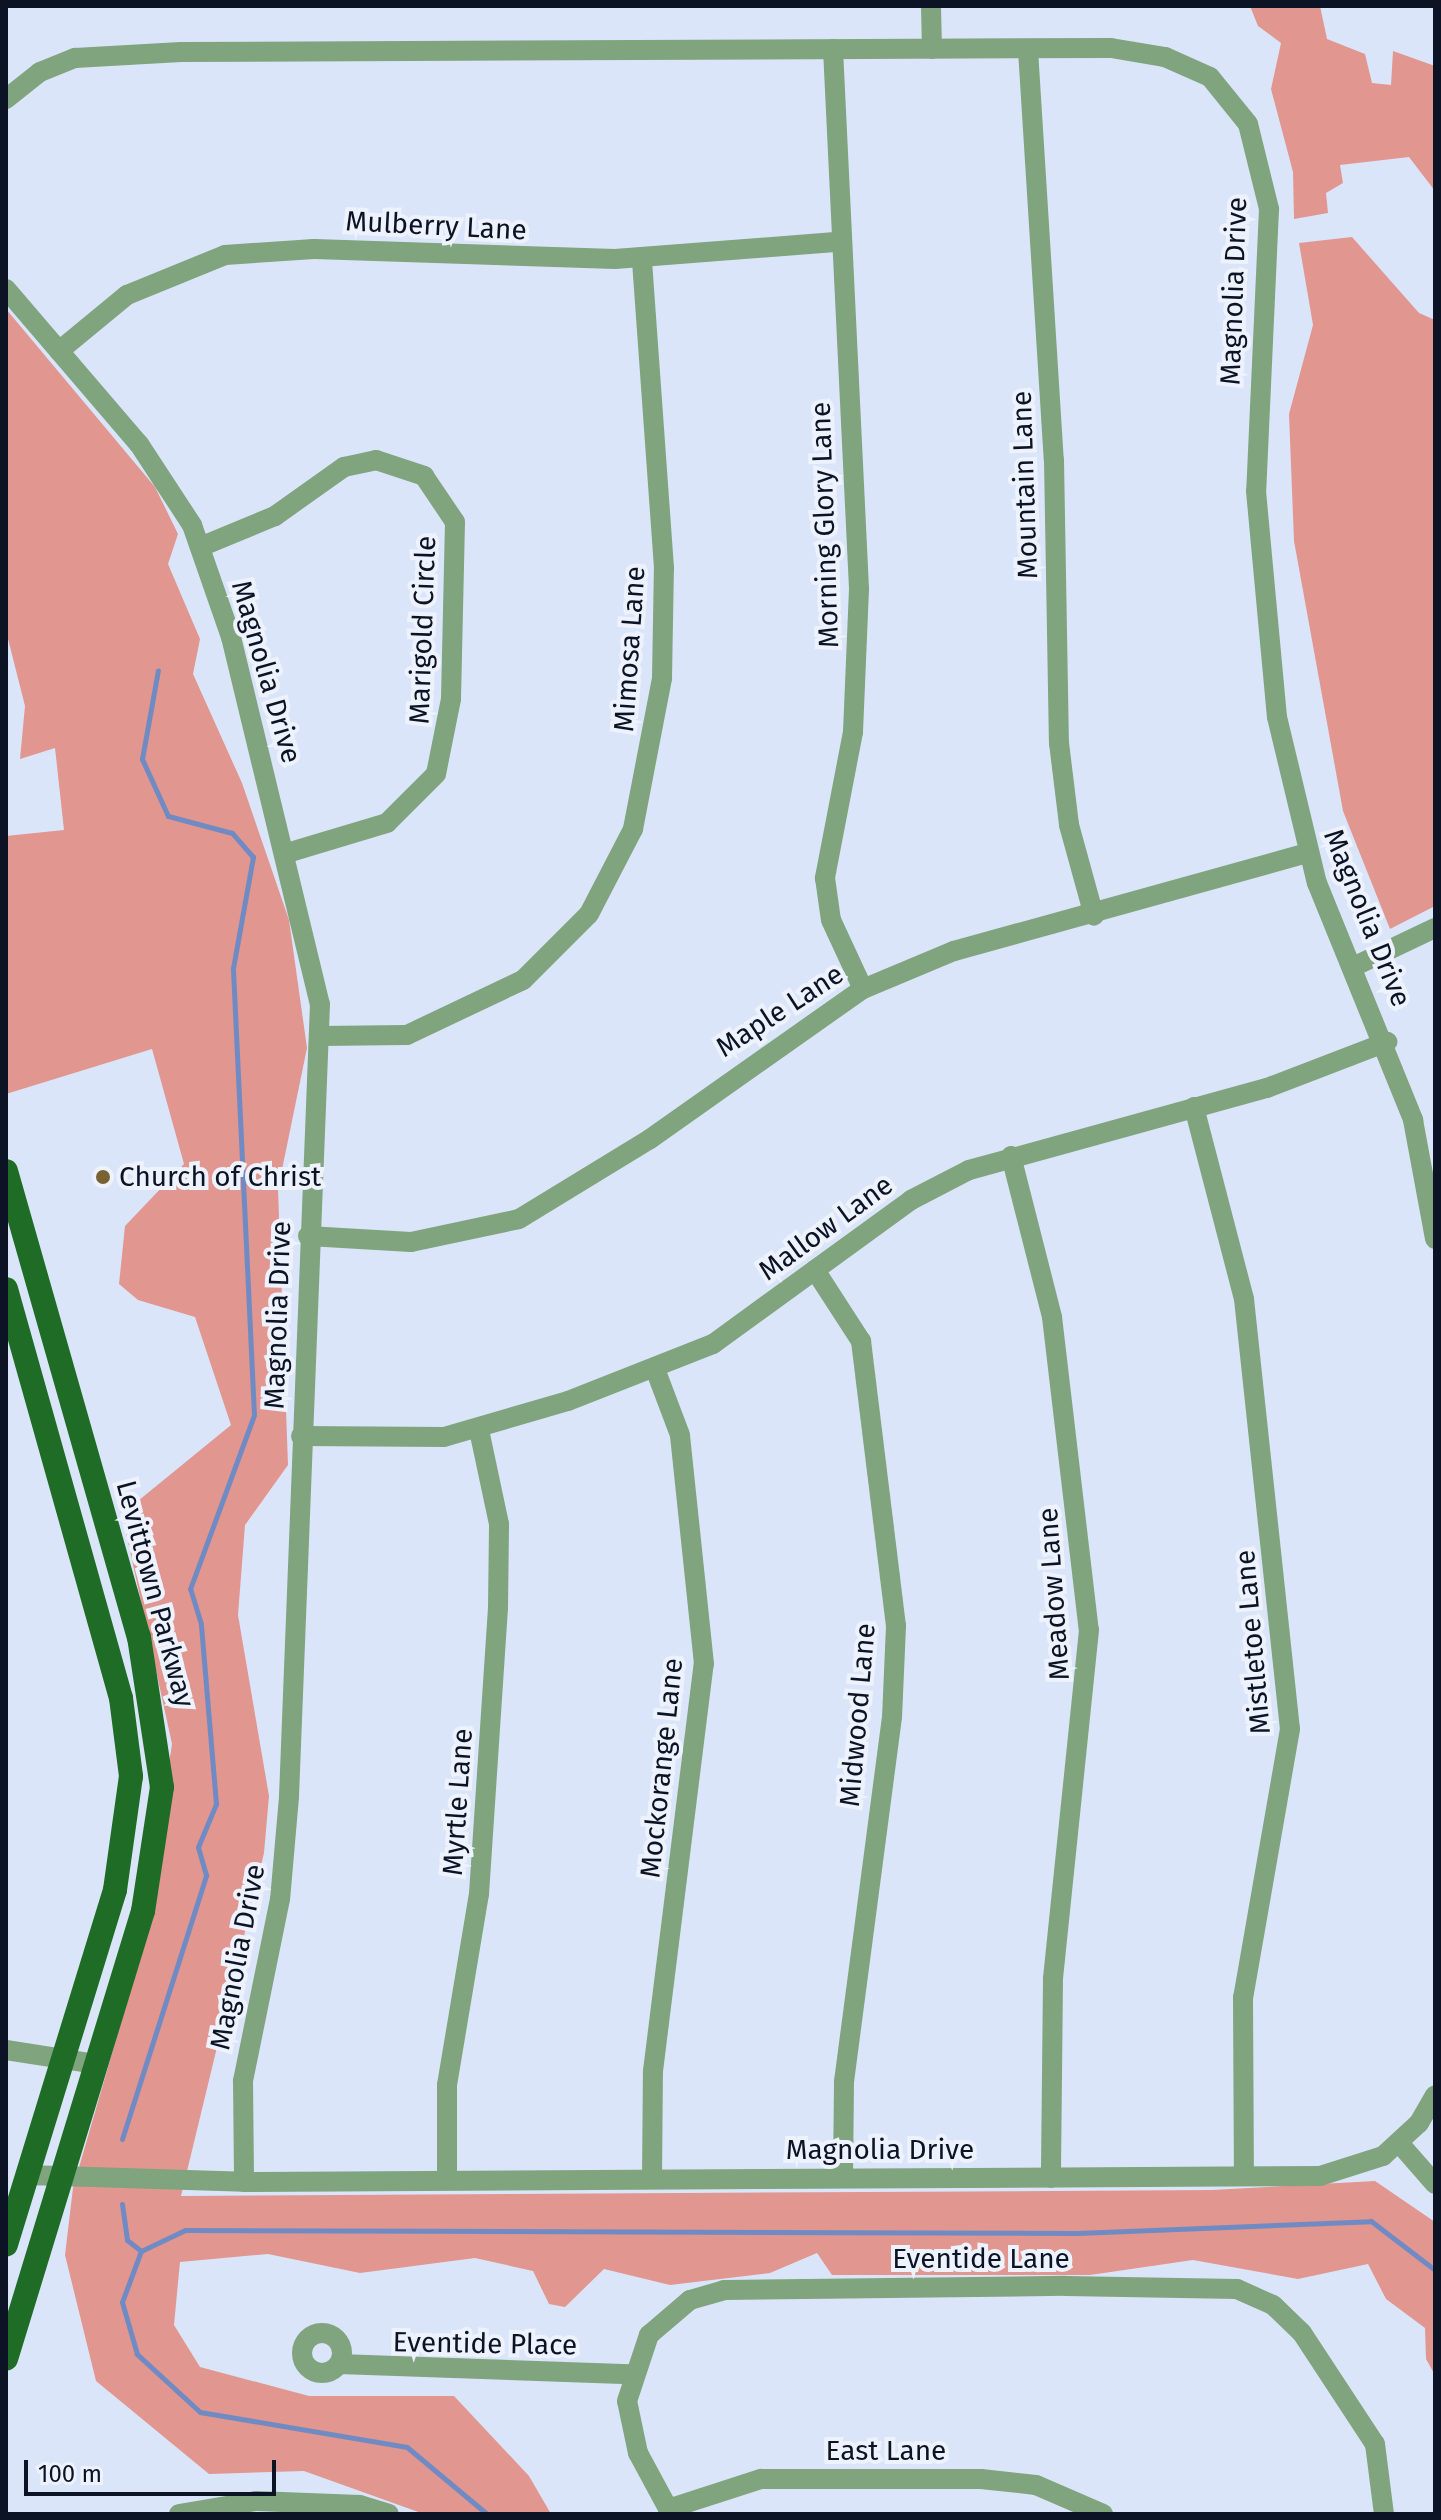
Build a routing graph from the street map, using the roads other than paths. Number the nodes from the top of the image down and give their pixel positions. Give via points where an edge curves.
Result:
1 (931, 6) edge
2 (833, 49) junction
3 (932, 49) junction
4 (1028, 50) junction
5 (6, 99) edge
6 (838, 242) junction
7 (642, 258) junction
8 (6, 289) edge
9 (59, 351) junction
10 (200, 547) junction
11 (287, 853) junction
12 (1307, 853) junction
13 (1094, 916) junction
14 (1435, 928) edge
15 (1355, 966) junction
16 (863, 989) junction
17 (321, 1036) junction
18 (1387, 1042) junction
19 (1194, 1107) junction
20 (1011, 1156) junction
21 (6, 1171) edge
22 (308, 1236) junction
23 (1435, 1239) edge
24 (815, 1270) junction
25 (6, 1289) edge
26 (655, 1369) junction
27 (479, 1430) junction
28 (301, 1436) junction
29 (6, 2050) edge
30 (63, 2059) junction
31 (95, 2064) junction
32 (1435, 2095) edge
33 (1400, 2144) junction
34 (27, 2175) junction
35 (61, 2175) junction
36 (1244, 2176) junction
37 (447, 2178) junction
38 (843, 2178) junction
39 (1051, 2178) junction
40 (652, 2179) junction
41 (244, 2182) junction
42 (1435, 2184) edge
43 (6, 2245) edge
44 (6, 2358) edge
45 (339, 2364) dead end
46 (630, 2374) junction
47 (670, 2511) edge
48 (179, 2514) edge
49 (389, 2514) edge
50 (1103, 2514) edge
51 (1384, 2514) edge

1 - 3 street
2 - 3 street, Magnolia Drive
2 - 5 street, Magnolia Drive via 117,53 53,65
2 - 6 street, Morning Glory Lane
3 - 4 street, Magnolia Drive
4 - 12 street, Magnolia Drive via 1131,50 1189,65 1224,89 1256,144 1269,209 1258,558 1277,717
4 - 13 street, Mountain Lane via 1053,432 1059,743 1069,825
6 - 7 street, Mulberry Lane
6 - 16 street, Morning Glory Lane via 859,589 853,732 825,878 831,920
7 - 9 street, Mulberry Lane via 314,249 225,255 127,295
7 - 17 street, Mimosa Lane via 662,492 662,678 643,795 620,862 589,914 513,986 407,1035
8 - 9 street, Magnolia Drive
9 - 10 street, Magnolia Drive via 139,444
10 - 11 street, Magnolia Drive
10 - 11 street, Marigold Circle via 275,516 344,467 376,460 424,476 455,522 451,699 436,774 387,823
11 - 17 street, Magnolia Drive via 314,966
12 - 13 street, Maple Lane
12 - 15 street, Magnolia Drive
13 - 16 street, Maple Lane via 954,951
14 - 15 street
15 - 18 street, Magnolia Drive
16 - 22 street, Maple Lane via 650,1139 519,1219 411,1242
17 - 22 street, Magnolia Drive
18 - 19 street, Mallow Lane
18 - 23 street, Magnolia Drive via 1413,1120
19 - 20 street, Mallow Lane
19 - 36 street, Mistletoe Lane via 1244,1299 1290,1729 1243,1997
20 - 24 street, Mallow Lane via 911,1200
20 - 39 street, Meadow Lane via 1052,1317 1089,1630 1053,1979
21 - 31 main road, Levittown Parkway via 135,1622 160,1739 156,1853
22 - 28 street, Magnolia Drive
24 - 26 street, Mallow Lane via 737,1330
24 - 38 street, Midwood Lane via 861,1341 896,1626 892,1717 844,2082
25 - 30 main road via 121,1698 131,1776 125,1849
26 - 27 street, Mallow Lane
26 - 40 street, Mockorange Lane via 680,1435 704,1664 653,2071
27 - 28 street, Mallow Lane via 404,1439
27 - 37 street, Myrtle Lane via 499,1524 498,1608 479,1894 447,2085
28 - 41 street, Magnolia Drive via 286,1852 243,2081
29 - 30 street
30 - 31 street
30 - 34 main road
31 - 35 main road, Levittown Parkway
32 - 33 street, Magnolia Drive
33 - 36 street, Magnolia Drive via 1346,2171
33 - 42 street
34 - 35 street, Magnolia Drive
34 - 43 main road
35 - 41 street, Magnolia Drive
35 - 44 main road, Levittown Parkway
36 - 39 street, Magnolia Drive
37 - 40 street, Magnolia Drive
37 - 41 street, Magnolia Drive
38 - 39 street, Magnolia Drive
38 - 40 street, Magnolia Drive
45 - 46 street, Eventide Place
46 - 47 street via 632,2436
46 - 51 street, Eventide Lane via 661,2321 724,2290 1237,2289 1289,2318 1375,2444
47 - 50 street, East Lane via 761,2479 981,2479 1036,2485
48 - 49 street via 256,2501 360,2505

